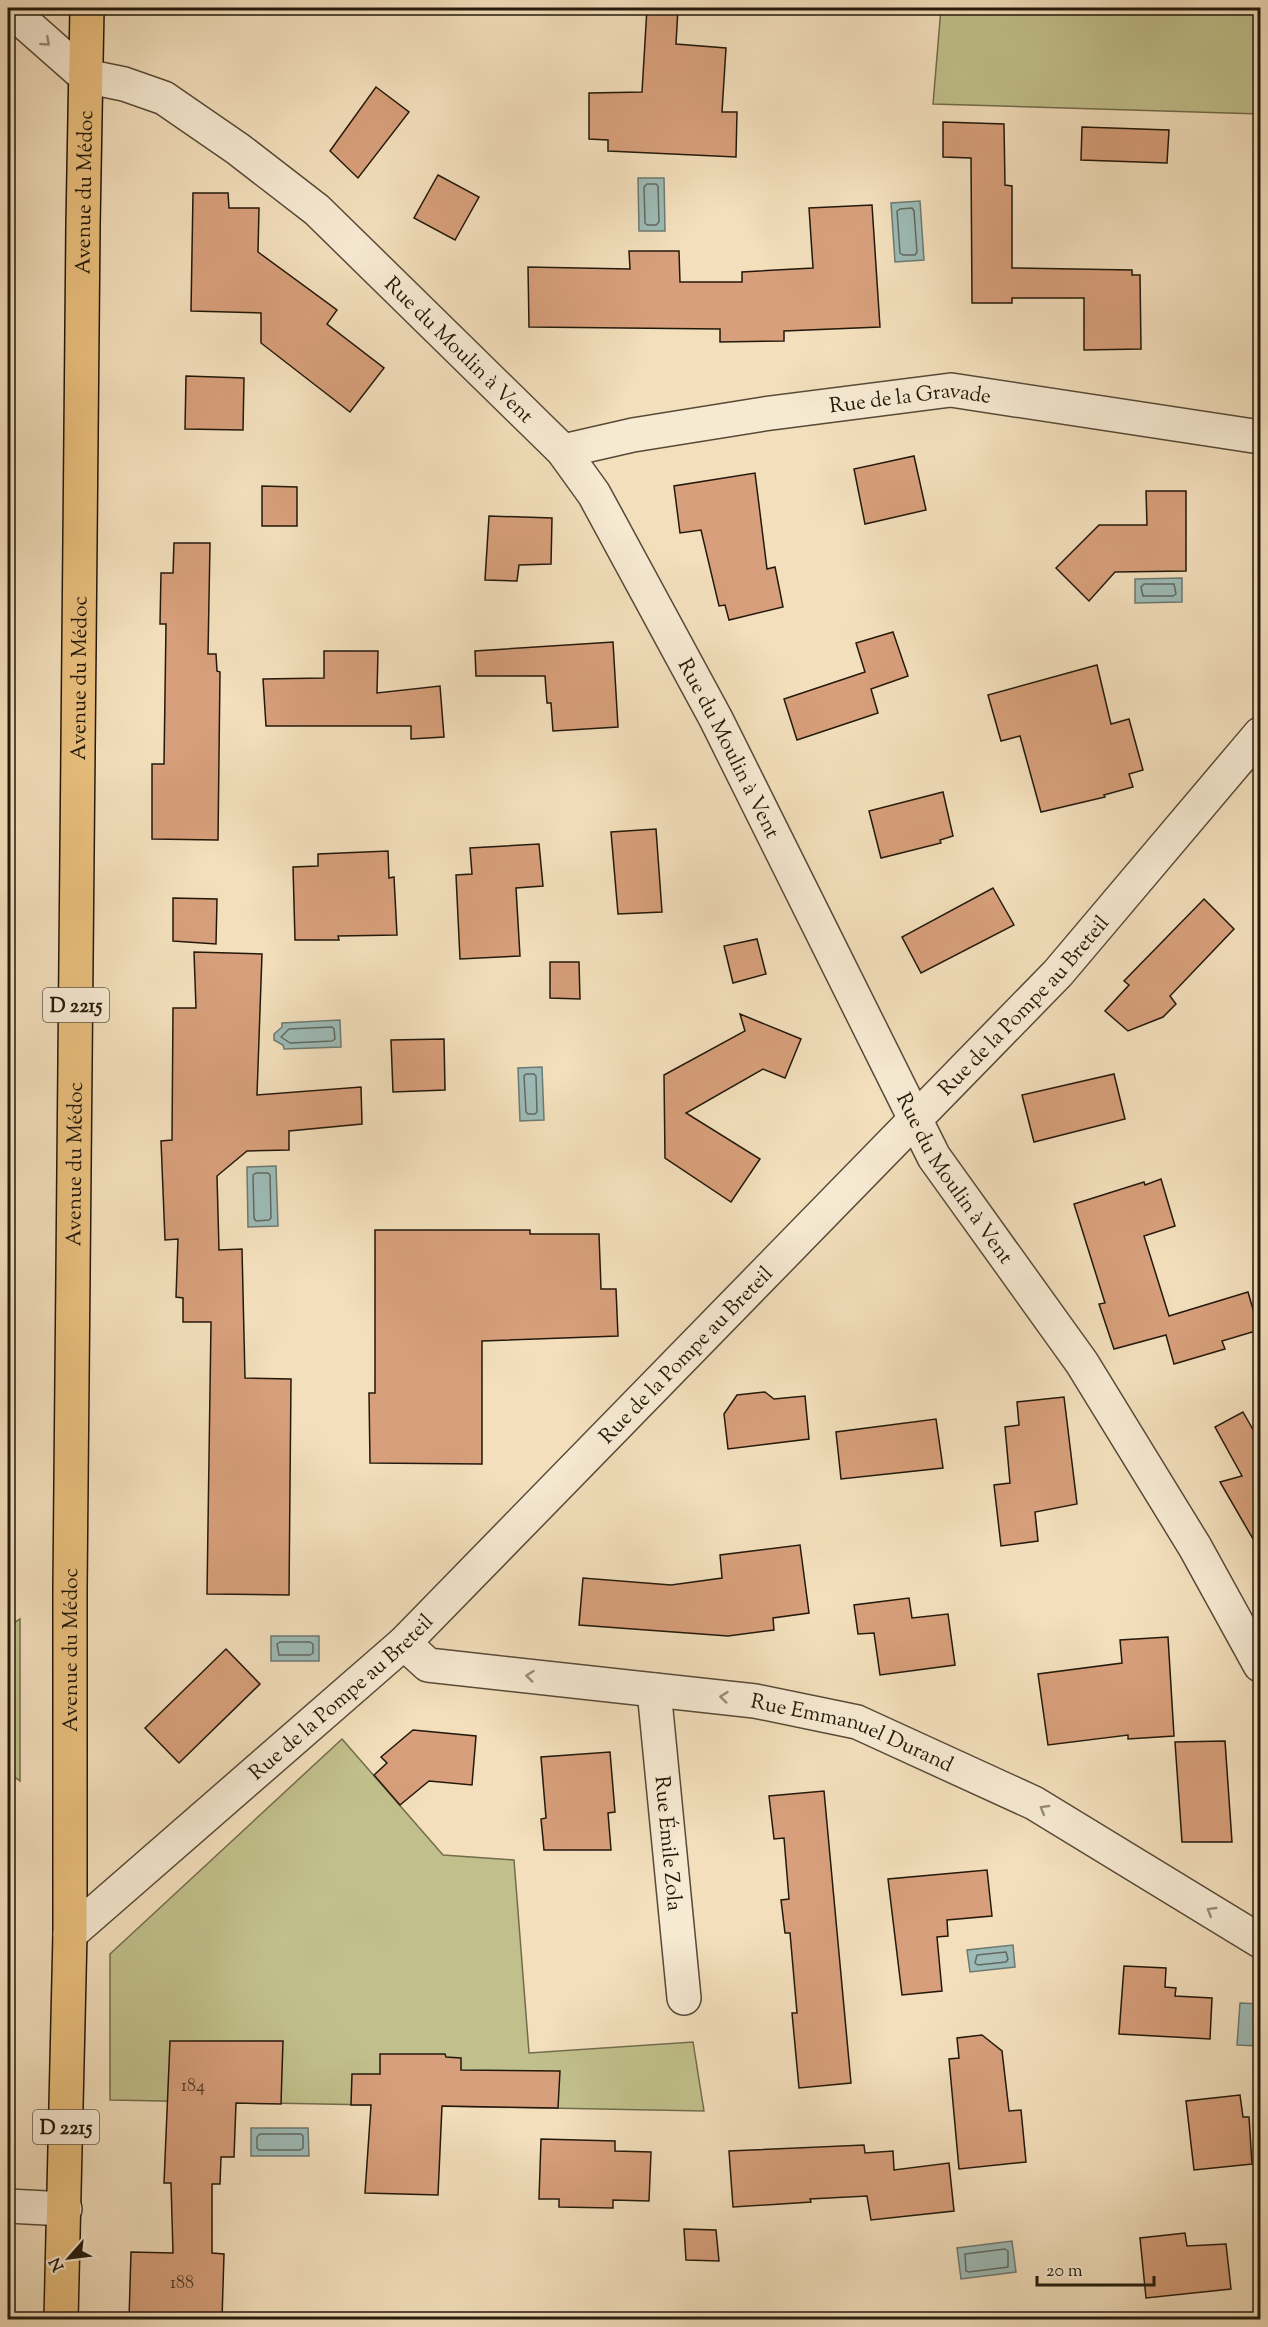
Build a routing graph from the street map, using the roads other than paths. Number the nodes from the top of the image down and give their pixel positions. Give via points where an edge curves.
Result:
1 (8, 8) edge
2 (87, 8) edge
3 (85, 76) junction
4 (1260, 437) edge
5 (562, 451) junction
6 (1260, 735) edge
7 (914, 1120) junction
8 (404, 1643) junction
9 (1260, 1665) edge
10 (654, 1690) junction
11 (70, 1934) junction
12 (1260, 1941) edge
13 (684, 1998) dead end
14 (8, 2206) edge
15 (65, 2208) junction
16 (61, 2319) edge

1 -> 3 street, Rue du Moulin à Vent
2 - 3 main road, Avenue du Médoc / D 2215
3 - 5 street, Rue du Moulin à Vent via 164,98 281,180
3 - 11 main road, Avenue du Médoc / D 2215
4 - 5 street, Rue de la Gravade via 951,390 764,414
5 - 7 street, Rue du Moulin à Vent via 594,494 716,719
6 - 7 street, Rue de la Pompe au Breteil via 1058,973
7 - 8 street, Rue de la Pompe au Breteil
7 - 9 street, Rue du Moulin à Vent via 934,1157 1082,1363 1195,1547
10 -> 8 street, Rue Emmanuel Durand via 428,1665
8 - 11 street, Rue de la Pompe au Breteil
12 -> 10 street, Rue Emmanuel Durand via 1034,1803 856,1722 755,1701
10 - 13 street, Rue Émile Zola
11 - 15 main road, Avenue du Médoc / D 2215
14 - 15 street
15 - 16 main road, Avenue du Médoc / D 2215

